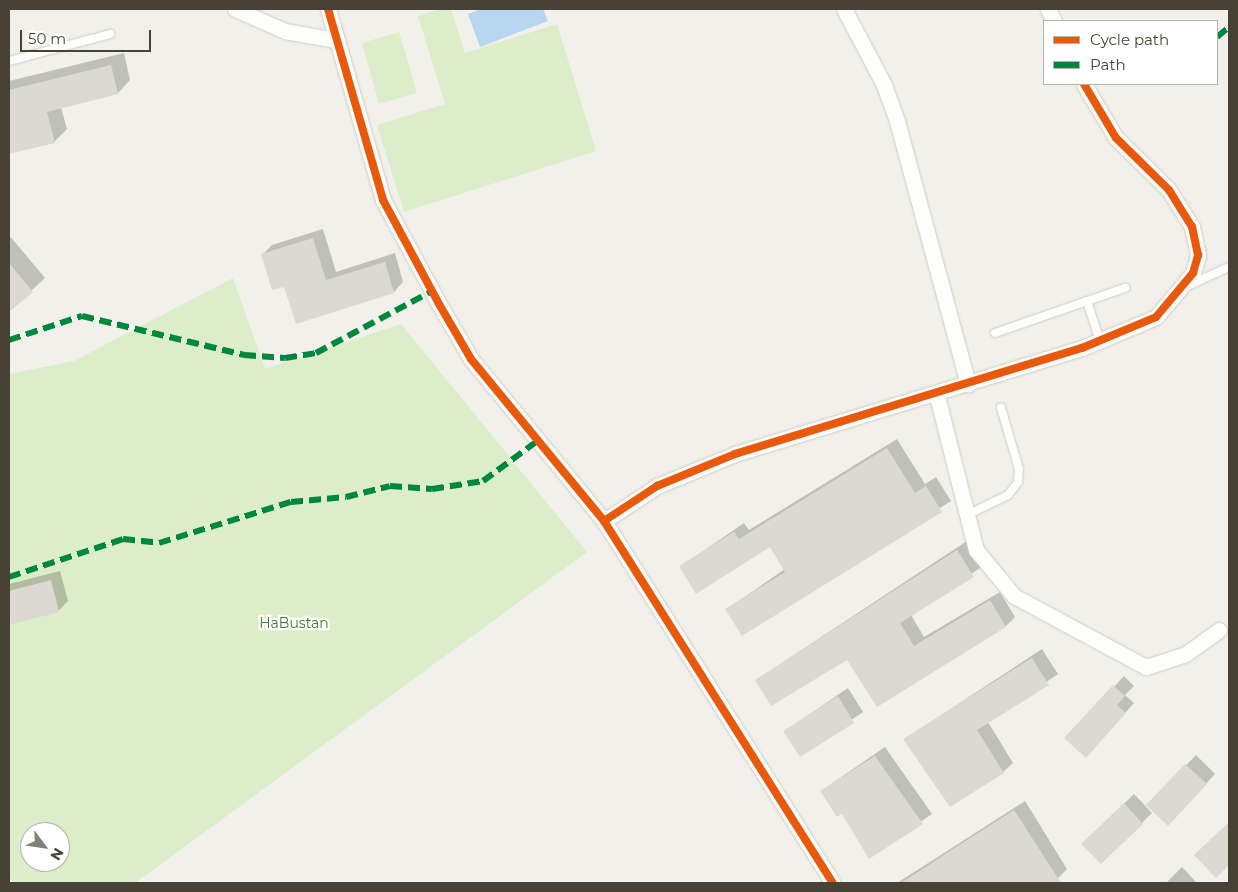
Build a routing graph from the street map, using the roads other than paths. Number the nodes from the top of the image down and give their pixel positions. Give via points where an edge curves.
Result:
1 (234, 9) edge
2 (328, 9) edge
3 (844, 9) edge
4 (110, 34) dead end
5 (336, 40) junction
6 (9, 61) edge
7 (1085, 85) edge
8 (1229, 267) edge
9 (1125, 288) dead end
10 (1181, 289) junction
11 (1087, 301) junction
12 (995, 332) dead end
13 (1100, 342) junction
14 (968, 385) junction
15 (937, 396) junction
16 (1001, 408) dead end
17 (964, 516) junction
18 (604, 521) junction
19 (1219, 630) dead end
20 (832, 883) edge

1 - 5 street via 285,31
2 - 5 street
3 - 14 street via 884,85 897,121
4 - 6 lane
5 - 18 street via 383,200 435,298 471,360
7 - 10 street via 1116,138 1169,190 1192,226 1198,255 1193,273
8 - 10 lane
9 - 11 lane
10 - 13 street via 1156,317
11 - 12 lane
11 - 13 lane
13 - 14 street
14 - 15 street
15 - 17 street
15 - 18 street via 735,454 657,486
16 - 17 lane via 1020,469 1018,482 1008,495
17 - 19 street via 976,550 1014,596 1131,661 1146,667 1167,663
18 - 20 street

